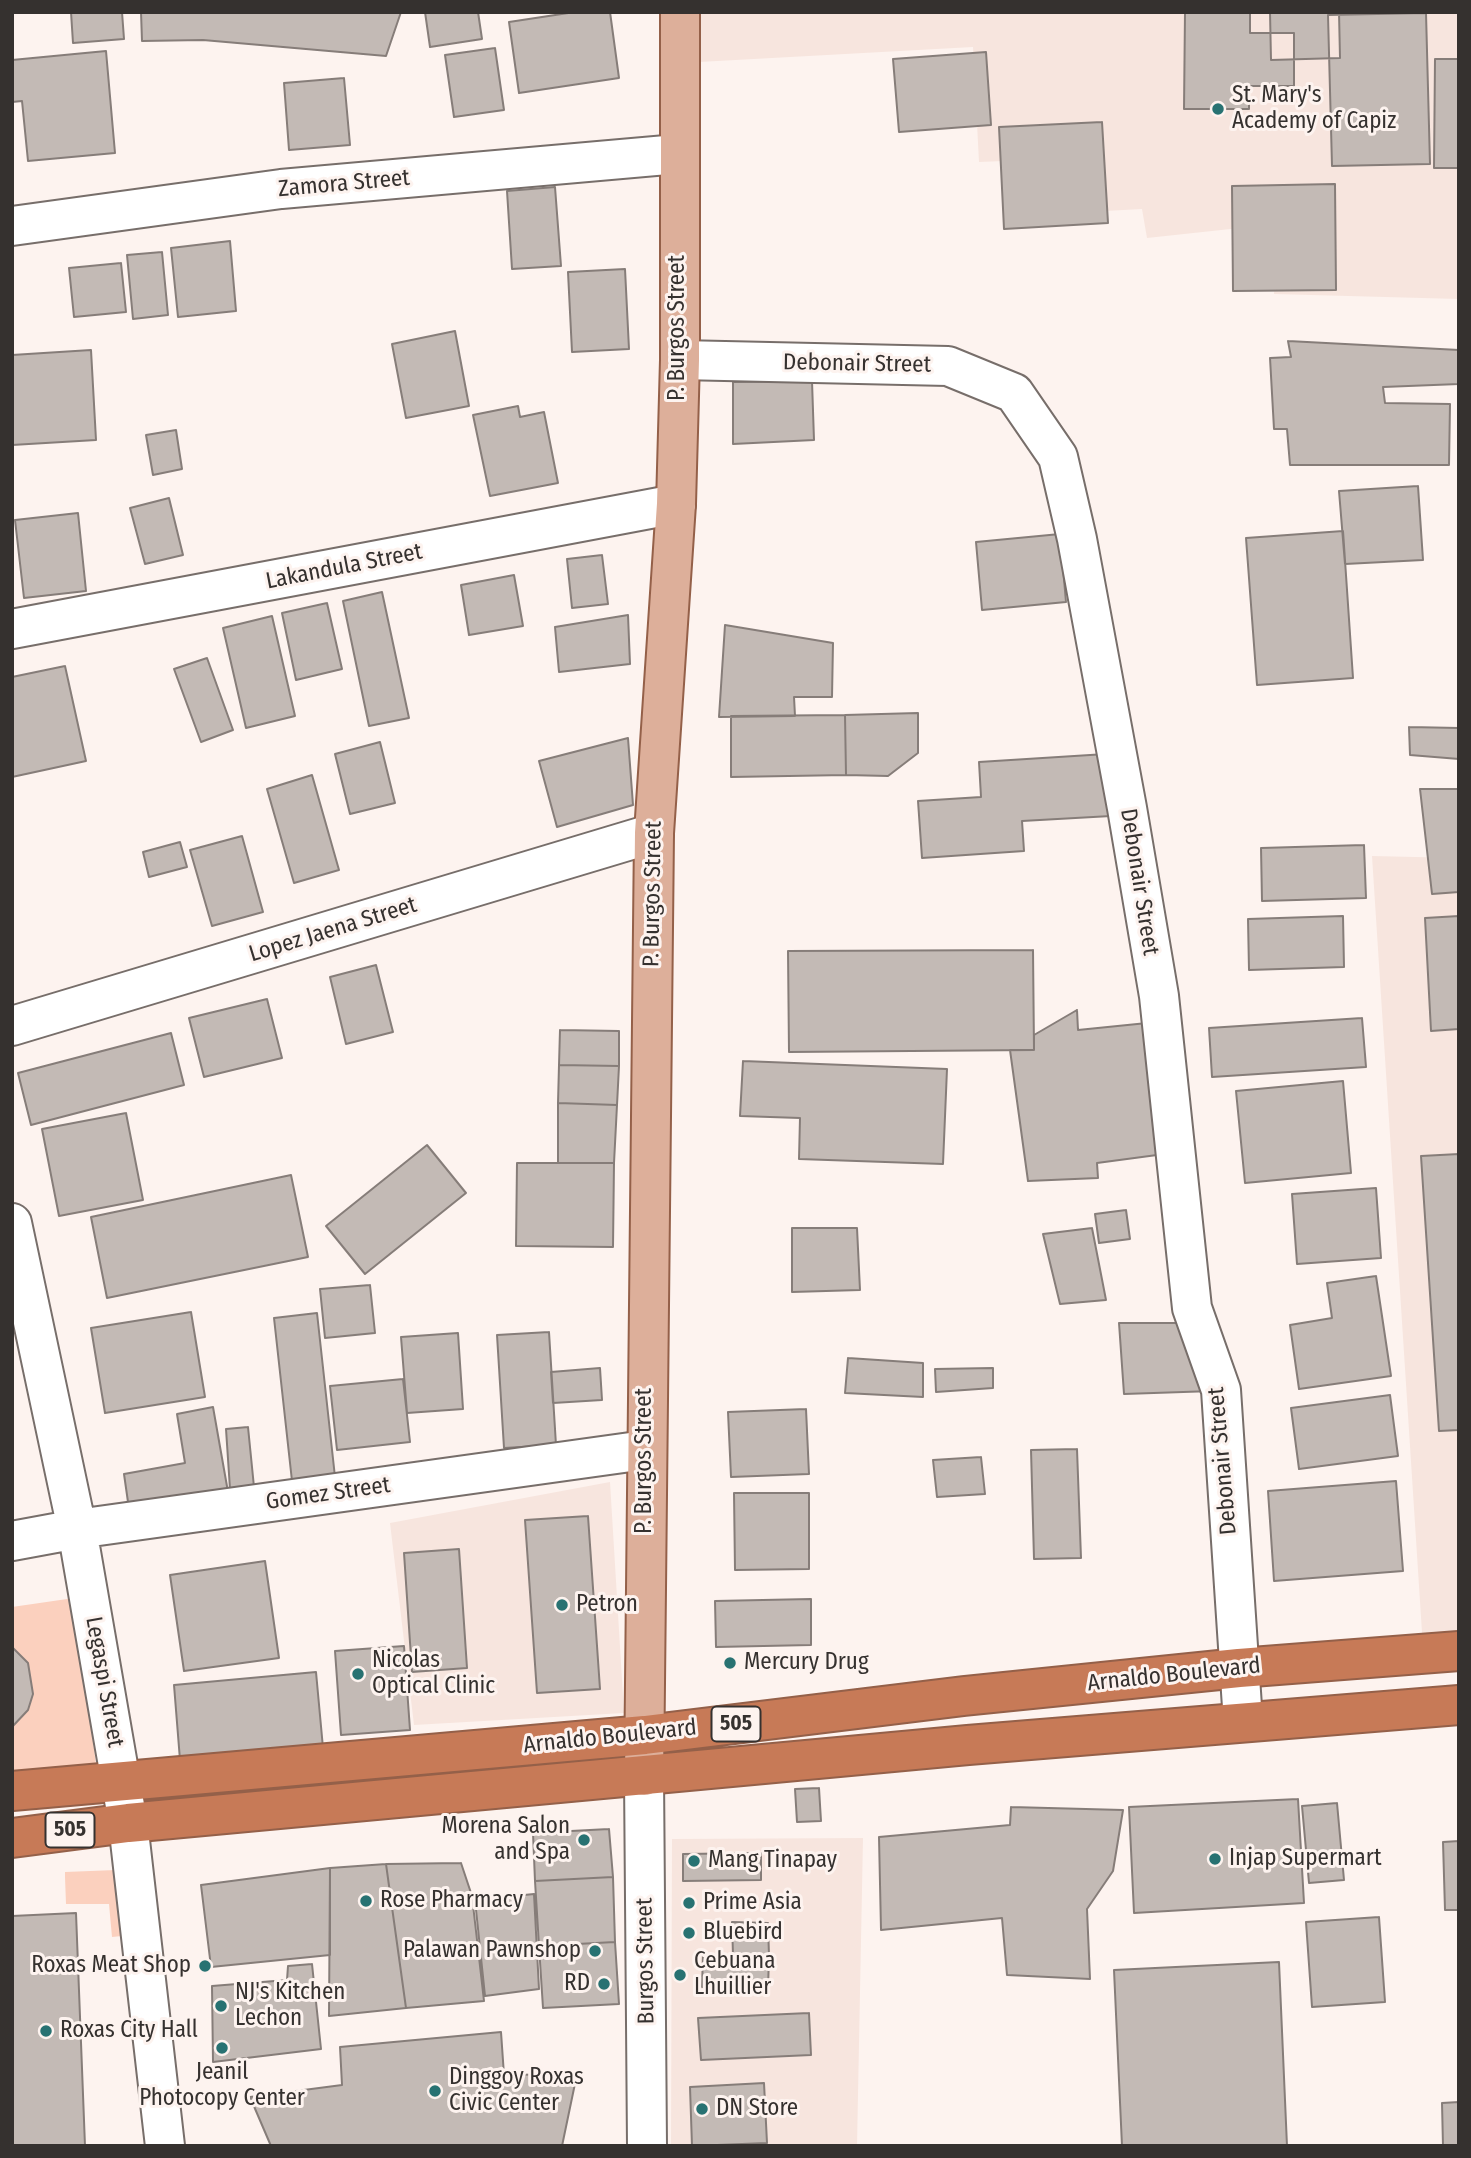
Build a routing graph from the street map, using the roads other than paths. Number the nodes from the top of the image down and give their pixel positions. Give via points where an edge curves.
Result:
1 (680, 12) edge
2 (678, 154) junction
3 (12, 226) edge
4 (680, 360) junction
5 (676, 504) junction
6 (12, 629) edge
7 (653, 833) junction
8 (12, 1026) edge
9 (12, 1223) edge
10 (645, 1450) junction
11 (78, 1529) junction
12 (12, 1541) edge
13 (1459, 1651) edge
14 (1239, 1668) junction
15 (1459, 1705) edge
16 (1243, 1722) junction
17 (645, 1735) junction
18 (644, 1776) junction
19 (120, 1780) junction
20 (12, 1791) edge
21 (128, 1823) junction
22 (12, 1838) edge
23 (165, 2146) edge
24 (647, 2146) edge

1 - 2 main road, P. Burgos Street
2 - 3 street, Zamora Street via 281,189
2 - 4 main road, P. Burgos Street
4 - 5 main road, P. Burgos Street
4 - 14 street, Debonair Street via 947,366 1014,393 1058,457 1128,808 1156,982 1192,1308 1221,1390
5 - 6 street, Lakandula Street
5 - 7 main road, P. Burgos Street
7 - 8 street, Lopez Jaena Street
7 - 10 main road, P. Burgos Street
9 - 11 street, Legaspi Street
10 - 11 street, Gomez Street
10 - 17 main road, P. Burgos Street
11 - 12 street, Gomez Street
11 - 19 street, Legaspi Street
13 - 14 highway, Arnaldo Boulevard / 505
14 - 16 street, Debonair Street
14 - 17 highway, Arnaldo Boulevard / 505
15 - 16 highway, Arnaldo Boulevard / 505
16 - 18 highway, Arnaldo Boulevard / 505
17 - 18 main road, P. Burgos Street
17 - 19 highway, Arnaldo Boulevard / 505
18 - 21 highway, Arnaldo Boulevard / 505
18 - 24 street, Burgos Street
19 - 20 highway, Arnaldo Boulevard / 505
19 - 21 street, Legaspi Street
21 - 22 highway, Arnaldo Boulevard / 505
21 - 23 street, Legaspi Street

